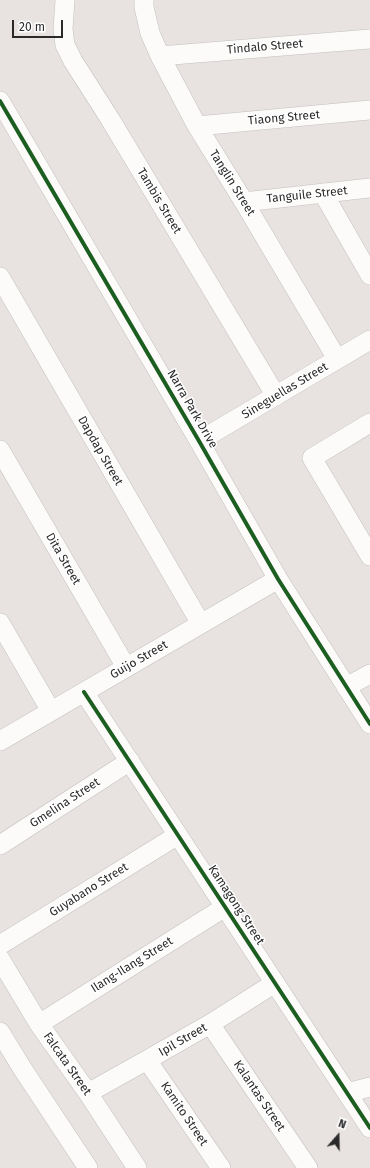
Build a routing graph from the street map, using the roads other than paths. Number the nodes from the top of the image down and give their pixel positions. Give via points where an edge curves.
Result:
1 (65, 0) edge
2 (144, 0) edge
3 (370, 39) edge
4 (160, 56) junction
5 (1, 105) edge
6 (370, 110) edge
7 (197, 126) junction
8 (370, 188) edge
9 (323, 193) junction
10 (244, 202) junction
11 (370, 275) edge
12 (0, 277) edge
13 (370, 340) edge
14 (337, 359) junction
15 (276, 396) junction
16 (370, 423) edge
17 (199, 441) junction
18 (0, 450) edge
19 (370, 556) edge
20 (278, 579) junction
21 (0, 623) edge
22 (201, 624) junction
23 (126, 667) junction
24 (370, 674) edge
25 (346, 687) junction
26 (84, 692) junction
27 (51, 711) junction
28 (370, 724) edge
29 (0, 741) edge
30 (130, 762) junction
31 (178, 835) junction
32 (0, 845) edge
33 (225, 907) junction
34 (0, 945) edge
35 (0, 959) edge
36 (275, 983) junction
37 (39, 1024) junction
38 (210, 1024) junction
39 (0, 1032) edge
40 (147, 1060) junction
41 (370, 1087) edge
42 (88, 1092) junction
43 (347, 1093) junction
44 (370, 1128) edge
45 (88, 1168) edge
46 (137, 1168) edge
47 (221, 1168) edge
48 (308, 1168) edge

1 - 15 street, Tambis Street via 65,45 73,61
2 - 4 street, Tanglin Street via 150,33
3 - 4 street, Tindalo Street
4 - 7 street, Tanglin Street
5 - 17 street, Narra Park Drive
6 - 7 street, Tiaong Street
7 - 10 street, Tanglin Street
8 - 9 street, Tanguile Street
9 - 10 street, Tanguile Street
9 - 11 street
10 - 14 street, Tanglin Street
12 - 22 street, Dapdap Street
13 - 14 street, Sineguellas Street
14 - 15 street, Sineguellas Street
15 - 17 street, Sineguellas Street
16 - 19 street via 312,458
17 - 20 street, Narra Park Drive
18 - 23 street, Dita Street
20 - 22 street, Guijo Street
20 - 25 street, Narra Park Drive
21 - 27 street
22 - 23 street, Guijo Street
23 - 26 street, Guijo Street
24 - 25 street
25 - 28 street, Narra Park Drive
26 - 27 street, Guijo Street
26 - 30 street, Kamagong Street
27 - 29 street, Guijo Street
30 - 31 street, Kamagong Street
30 - 32 street, Gmelina Street
31 - 33 street, Kamagong Street
31 - 34 street, Guyabano Street
33 - 36 street, Kamagong Street
33 - 37 street, Ilang-Ilang Street
35 - 37 street, Falcata Street
36 - 38 street, Ipil Street
36 - 43 street, Kamagong Street
37 - 42 street, Falcata Street
38 - 40 street, Ipil Street
38 - 48 street, Kalantas Street
39 - 45 street
40 - 42 street, Ipil Street
40 - 47 street, Kamito Street
41 - 43 street
42 - 46 street, Falcata Street
43 - 44 street, Kamagong Street

